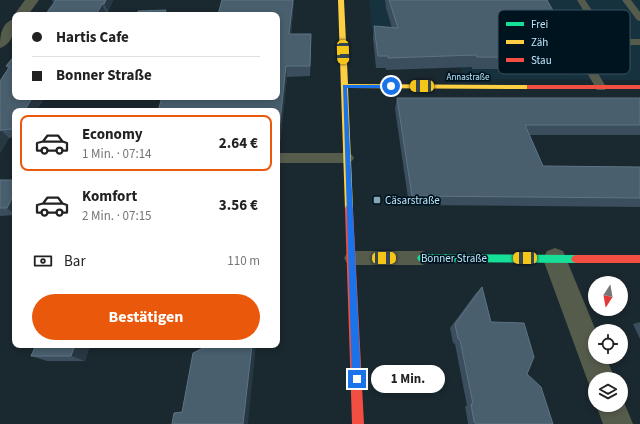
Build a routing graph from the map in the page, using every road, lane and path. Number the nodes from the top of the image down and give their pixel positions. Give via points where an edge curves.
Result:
1 (32, 0) edge
2 (341, 0) edge
3 (581, 0) edge
4 (626, 0) edge
5 (587, 10) edge
6 (21, 12) edge
7 (640, 18) edge
8 (12, 22) edge
9 (0, 43) edge
10 (593, 74) edge
11 (345, 86) junction
12 (601, 87) junction
13 (640, 87) edge
14 (280, 158) edge
15 (348, 158) junction
16 (352, 258) junction
17 (422, 258) joint
18 (555, 259) junction
19 (640, 259) edge
20 (598, 372) edge
21 (613, 412) edge
22 (358, 424) edge
23 (618, 424) edge

1 - 6 street
2 - 11 main road
3 - 5 lane
4 - 7 lane
8 - 9 street
10 - 12 lane
11 - 12 main road, Annastraße
11 - 15 main road
12 - 13 main road, Annastraße
14 - 15 lane
15 - 16 main road
16 - 17 lane, Bonner Straße
16 - 22 main road
17 - 18 main road, Bonner Straße
18 - 19 main road, Bonner Straße
18 - 20 street
21 - 23 street

